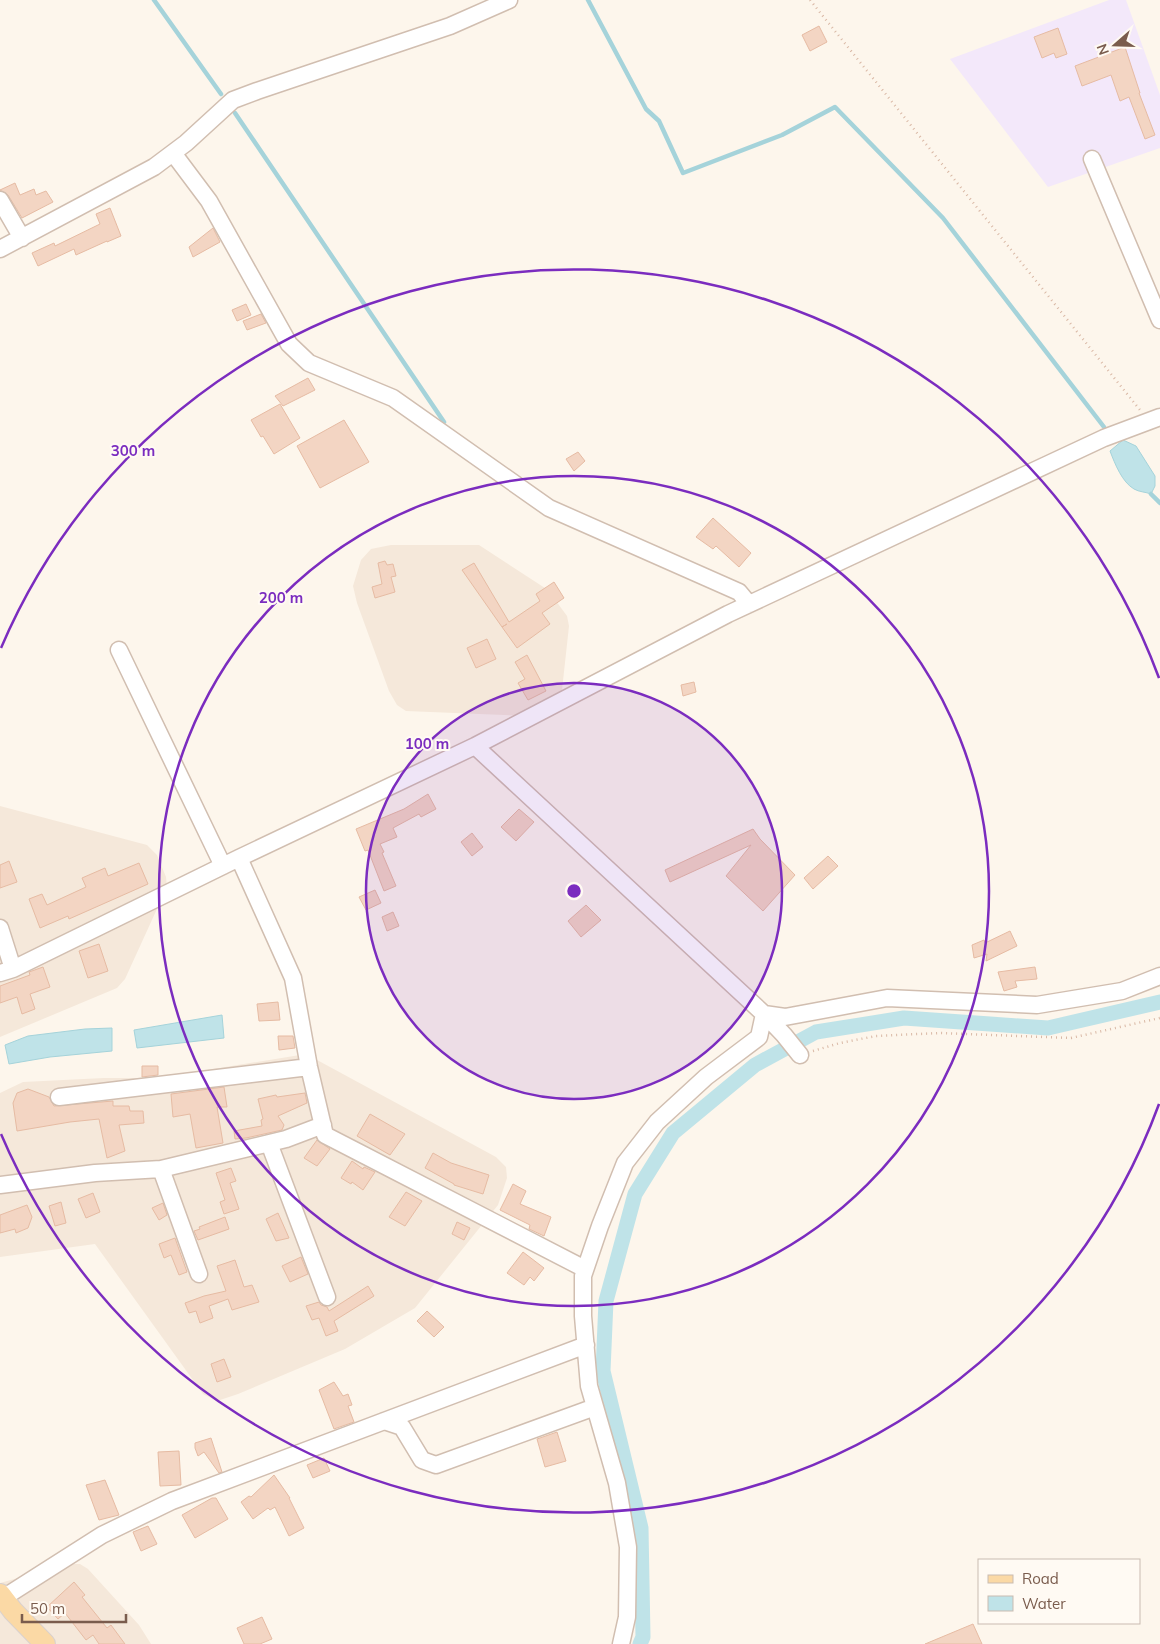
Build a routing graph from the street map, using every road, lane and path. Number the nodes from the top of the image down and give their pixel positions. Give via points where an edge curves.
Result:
1 (509, 0) edge
2 (810, 0) edge
3 (173, 153) junction
4 (1092, 159) dead end
5 (0, 200) edge
6 (22, 238) junction
7 (0, 249) edge
8 (1160, 320) edge
9 (1154, 419) edge
10 (749, 604) junction
11 (119, 650) dead end
12 (475, 746) junction
13 (239, 858) junction
14 (223, 866) junction
15 (0, 928) edge
16 (6, 971) edge
17 (1160, 976) edge
18 (764, 1014) junction
19 (1160, 1018) edge
20 (800, 1055) joint
21 (309, 1067) junction
22 (59, 1097) dead end
23 (323, 1125) junction
24 (269, 1143) junction
25 (161, 1169) junction
26 (0, 1185) edge
27 (585, 1269) junction
28 (199, 1274) dead end
29 (327, 1297) dead end
30 (586, 1345) junction
31 (595, 1407) junction
32 (384, 1421) junction
33 (2, 1596) edge
34 (45, 1644) edge
35 (621, 1644) edge

1 - 3 street via 450,26 233,100
2 - 9 path
3 - 6 street via 154,167
3 - 10 street via 208,201 289,344 309,363 394,398 549,508 740,592
4 - 8 street
5 - 6 street
6 - 7 street
9 - 10 street via 1104,438
10 - 12 street
11 - 14 street
12 - 13 street
12 - 18 street
13 - 14 street
13 - 21 street via 293,978
14 - 16 street
15 - 16 street
17 - 18 street via 1122,990 1037,1005 887,998 785,1017
18 - 20 street
18 - 27 street via 759,1037 706,1077 657,1122 625,1163
19 - 20 path via 1071,1038 940,1034 876,1036
21 - 22 street
21 - 23 street
23 - 24 street via 286,1140
23 - 27 street via 325,1135
24 - 25 street
24 - 29 street
25 - 26 street via 95,1172
25 - 28 street
27 - 30 street via 583,1316
30 - 31 street via 589,1386
30 - 32 street
31 - 32 street via 436,1466 422,1460 402,1427
31 - 35 street via 617,1483 628,1547 628,1617
32 - 33 street via 172,1501 102,1535
33 - 34 main road

